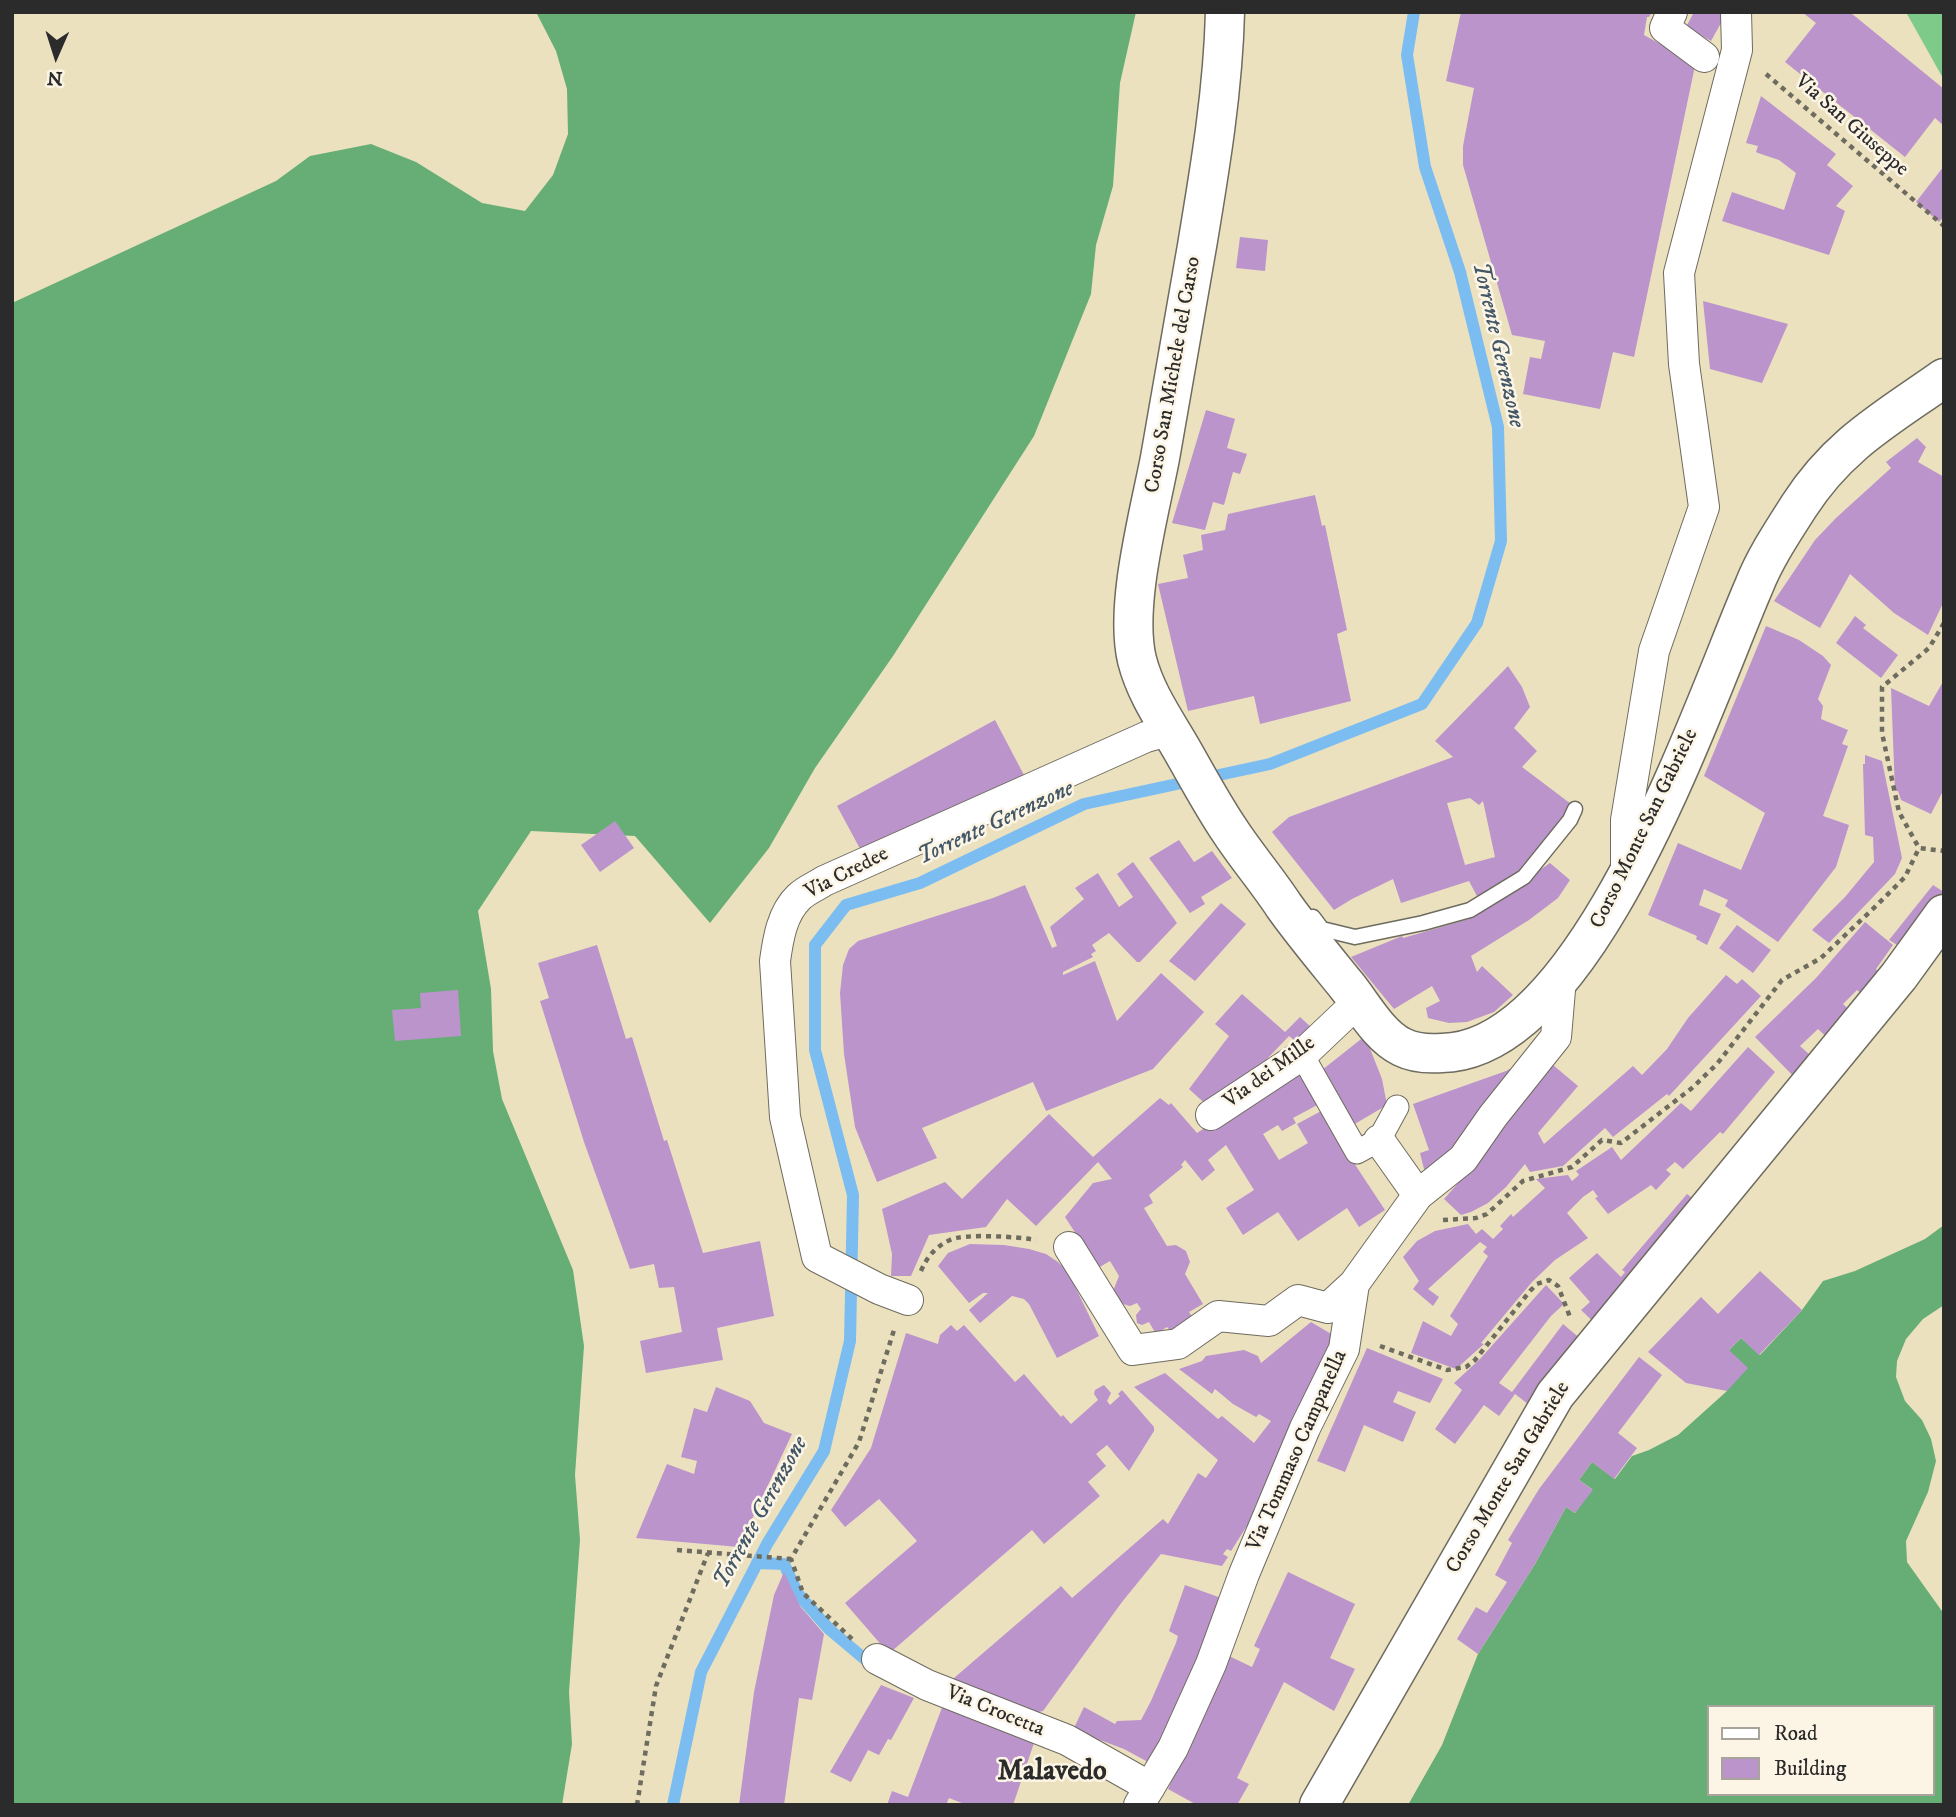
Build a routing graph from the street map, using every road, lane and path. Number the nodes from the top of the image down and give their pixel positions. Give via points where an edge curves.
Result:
1 (1225, 12) edge
2 (1672, 12) edge
3 (1736, 12) edge
4 (1737, 50) junction
5 (1704, 57) dead end
6 (1944, 226) edge
7 (1944, 378) edge
8 (1944, 623) edge
9 (1171, 730) junction
10 (1576, 809) dead end
11 (1228, 829) joint
12 (1919, 848) junction
13 (1944, 851) edge
14 (1626, 876) junction
15 (1287, 892) junction
16 (1944, 914) edge
17 (1561, 978) junction
18 (1359, 1001) junction
19 (1302, 1055) junction
20 (1398, 1107) dead end
21 (1211, 1115) dead end
22 (1379, 1140) junction
23 (1418, 1195) junction
24 (1397, 1224) junction
25 (1069, 1247) joint
26 (1354, 1284) junction
27 (908, 1300) junction
28 (1570, 1319) dead end
29 (1345, 1349) junction
30 (677, 1550) dead end
31 (708, 1553) junction
32 (792, 1559) junction
33 (840, 1630) dead end
34 (877, 1659) dead end
35 (1145, 1796) edge
36 (637, 1805) edge
37 (1319, 1805) edge

1 - 9 main road, Corso San Michele del Carso via 1223,80 1204,206 1133,611 1133,636 1147,691
2 - 5 street via 1665,28
3 - 4 street
4 - 6 path, Via San Giuseppe
4 - 14 street via 1679,273 1684,364 1704,507 1654,651 1626,820
7 - 14 main road, Corso Monte San Gabriele via 1856,439 1802,501 1757,578 1673,782
8 - 12 path via 1928,648 1882,687 1882,733 1899,812
9 - 11 main road, Corso San Michele del Carso
9 - 27 street, Via Credee via 1146,737 824,881 800,896 786,916 775,961 785,1117 817,1257
10 - 15 lane via 1524,877 1469,910 1355,937 1322,929
11 - 15 main road, Corso Monte San Gabriele
12 - 13 path
12 - 24 path via 1905,877 1876,906 1821,958 1782,980 1717,1064 1621,1143 1602,1140 1572,1167 1523,1181 1487,1214 1476,1218
14 - 17 main road, Corso Monte San Gabriele via 1591,938
15 - 18 main road, Corso Monte San Gabriele via 1293,918
16 - 37 main road, Corso Monte San Gabriele via 1899,976 1555,1395
17 - 18 main road, Corso Monte San Gabriele via 1520,1022 1498,1037 1452,1053 1425,1054 1399,1046
17 - 23 street, Via Tommaso Campanella via 1556,1037 1463,1158
18 - 19 street, Via dei Mille
19 - 21 street, Via dei Mille
19 - 22 street via 1357,1152
20 - 22 street
22 - 23 street
23 - 24 street, Via Tommaso Campanella
24 - 26 street, Via Tommaso Campanella
25 - 26 street via 1133,1350 1178,1344 1217,1317 1269,1321 1298,1300 1328,1308
25 - 27 path via 1018,1236 952,1238 928,1256
26 - 29 street, Via Tommaso Campanella
27 - 32 path via 893,1332 859,1442
28 - 29 path via 1558,1286 1549,1280 1537,1284 1475,1360 1457,1370 1372,1344
29 - 35 street, Via Tommaso Campanella via 1305,1428 1211,1664 1173,1748
30 - 31 path
31 - 32 path
31 - 36 path via 656,1686
32 - 33 path via 803,1592
34 - 35 street, Via Crocetta via 927,1685 1067,1740

